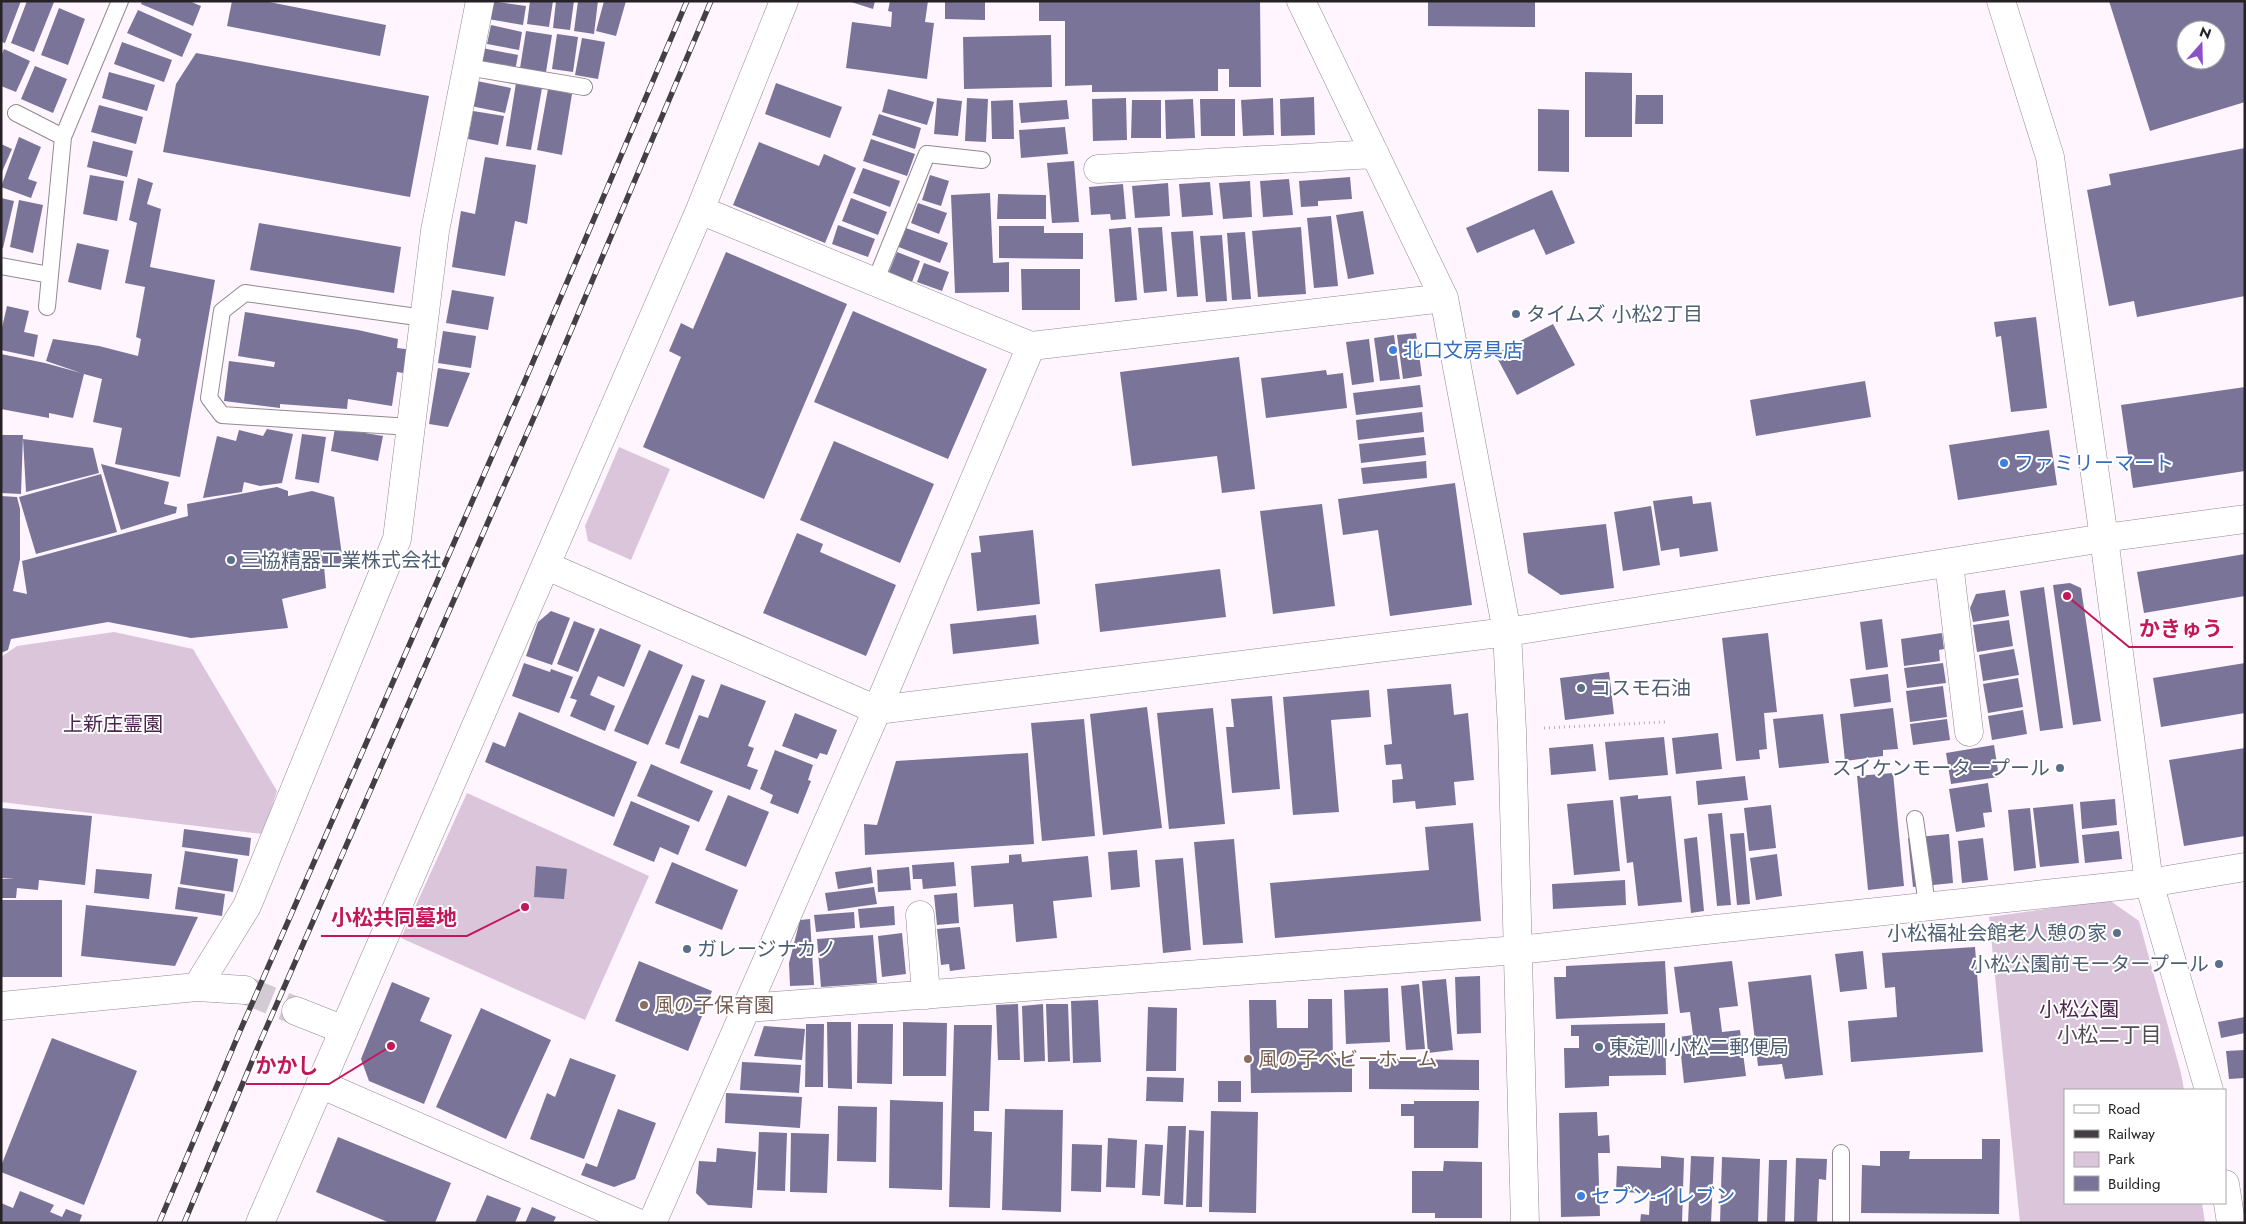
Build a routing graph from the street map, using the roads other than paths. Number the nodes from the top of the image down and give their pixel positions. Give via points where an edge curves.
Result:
1 (480, 1) edge
2 (784, 1) edge
3 (1301, 1) edge
4 (2001, 1) edge
5 (115, 3) edge
6 (467, 67) junction
7 (584, 87) dead end
8 (16, 113) dead end
9 (63, 136) junction
10 (1375, 154) junction
11 (982, 160) dead end
12 (1098, 169) dead end
13 (700, 210) junction
14 (1, 266) edge
15 (50, 275) junction
16 (875, 282) junction
17 (1444, 298) junction
18 (47, 308) dead end
19 (424, 318) junction
20 (1031, 346) junction
21 (411, 427) junction
22 (2245, 519) edge
23 (2104, 538) junction
24 (1949, 563) junction
25 (547, 566) junction
26 (1507, 632) junction
27 (877, 710) junction
28 (1969, 732) dead end
29 (1915, 819) dead end
30 (2245, 867) edge
31 (2149, 882) junction
32 (1927, 905) junction
33 (920, 916) dead end
34 (1518, 950) junction
35 (197, 987) junction
36 (245, 990) tunnel mouth
37 (926, 995) junction
38 (1, 1006) edge
39 (747, 1008) junction
40 (296, 1012) tunnel mouth
41 (344, 1030) junction
42 (320, 1084) junction
43 (2209, 1089) edge
44 (1841, 1153) dead end
45 (2226, 1190) edge
46 (260, 1223) edge
47 (638, 1223) edge
48 (652, 1223) edge
49 (1525, 1223) edge
50 (1841, 1223) edge
51 (2231, 1223) edge

1 - 6 street
2 - 13 street
3 - 10 street
4 - 23 street via 2050,157
5 - 9 lane
6 - 7 lane
6 - 19 street via 435,231
8 - 9 lane
9 - 15 lane
10 - 12 street
10 - 17 street
11 - 16 lane via 928,154
13 - 16 street
13 - 25 street
14 - 15 lane
15 - 18 lane
16 - 20 street
17 - 20 street
17 - 26 street
19 - 21 street
19 - 21 lane via 245,293 222,311 210,398 222,415
20 - 27 street
21 - 35 street via 397,539 247,906
22 - 23 street
23 - 24 street
23 - 31 street
24 - 26 street
24 - 28 street
25 - 27 street
25 - 41 street
26 - 27 street
26 - 34 street
27 - 39 street
29 - 32 lane
30 - 31 street
31 - 32 street
31 - 43 street
32 - 34 street
33 - 37 street
34 - 37 street
34 - 49 street
35 - 36 street
35 - 38 street
37 - 39 street
39 - 48 street
40 - 41 street
41 - 42 street
42 - 46 street
42 - 47 street
44 - 50 lane
45 - 51 street

